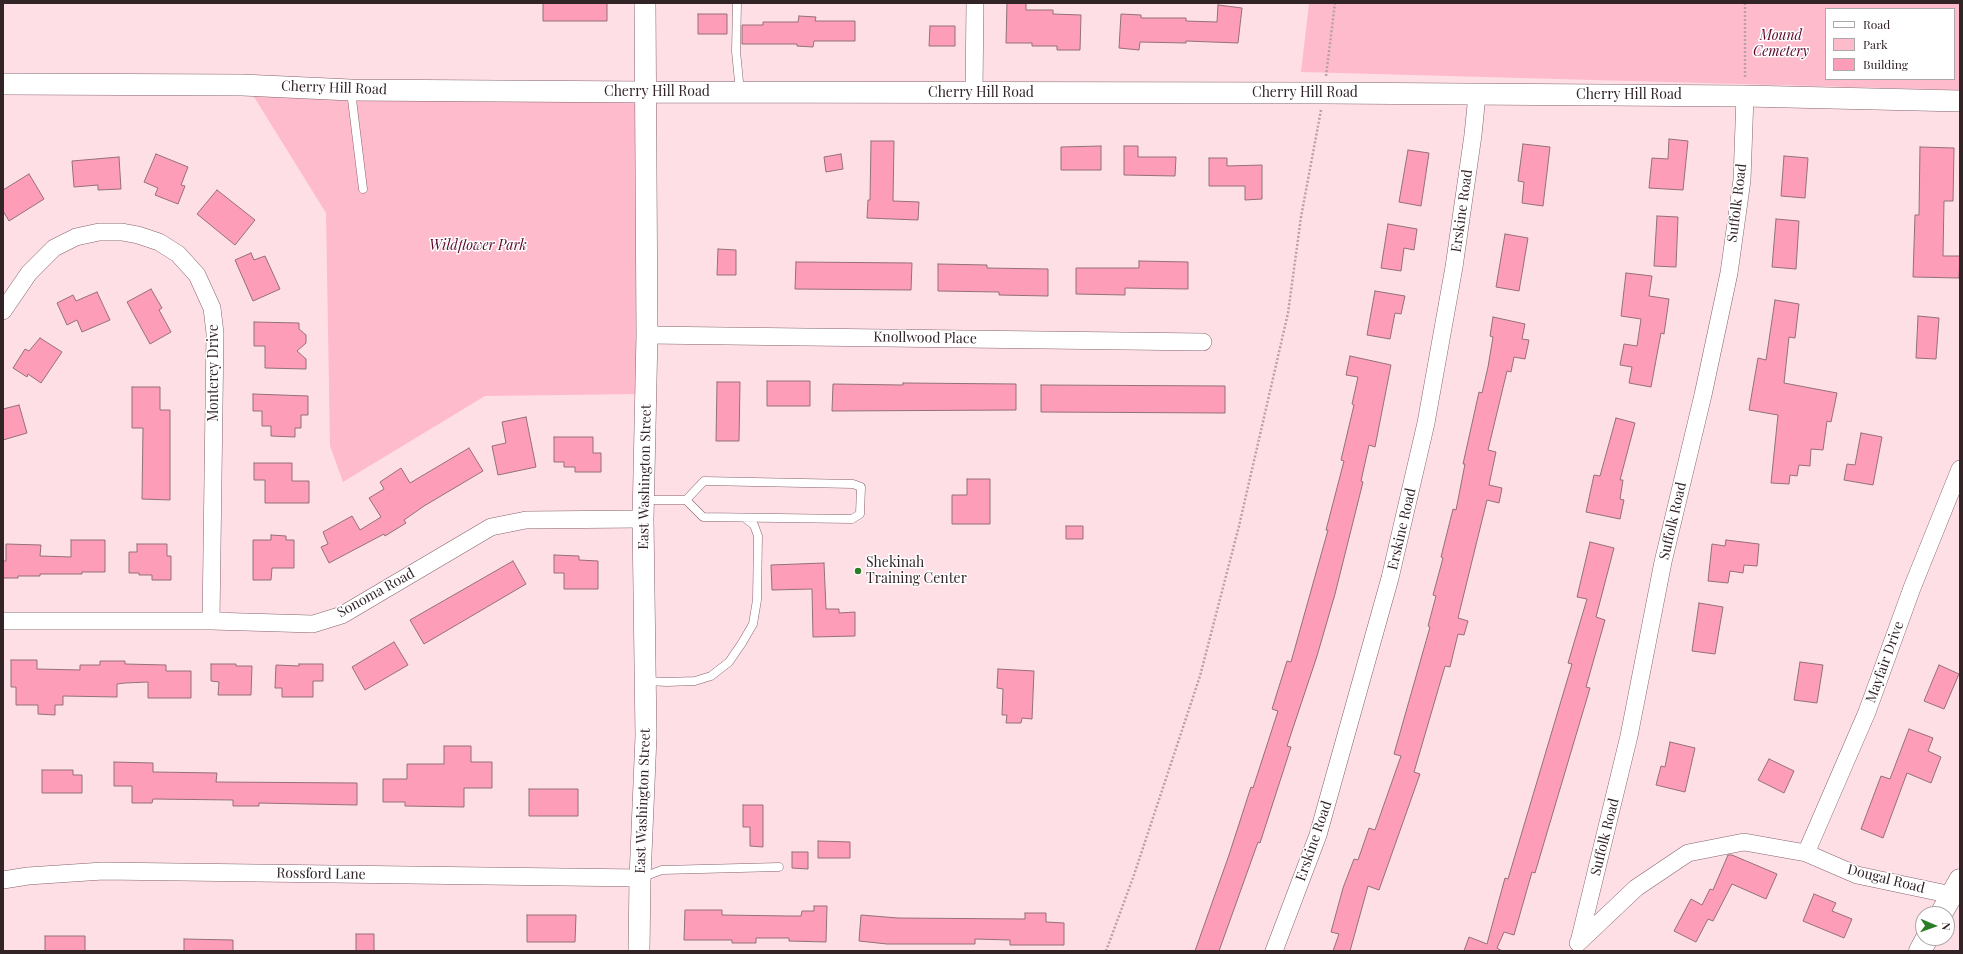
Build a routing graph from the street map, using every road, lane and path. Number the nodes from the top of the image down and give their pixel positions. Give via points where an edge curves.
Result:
1 (645, 3) edge
2 (737, 3) edge
3 (975, 3) edge
4 (1335, 3) edge
5 (1745, 3) edge
6 (3, 84) edge
7 (351, 90) junction
8 (645, 92) junction
9 (740, 92) junction
10 (1324, 93) junction
11 (974, 94) junction
12 (1477, 94) junction
13 (1745, 96) junction
14 (1960, 101) edge
15 (363, 189) dead end
16 (3, 311) edge
17 (647, 335) junction
18 (1204, 342) dead end
19 (1960, 469) edge
20 (686, 500) junction
21 (643, 510) junction
22 (746, 519) junction
23 (3, 621) edge
24 (211, 622) junction
25 (645, 681) junction
26 (1806, 853) junction
27 (779, 867) dead end
28 (640, 878) junction
29 (3, 880) edge
30 (1956, 888) edge
31 (1946, 906) edge
32 (1576, 947) edge
33 (639, 951) edge
34 (1106, 951) edge
35 (1274, 951) edge

1 - 8 street, East Washington Street
2 - 9 lane via 736,51
3 - 11 street
4 - 10 path
5 - 13 path
6 - 7 street, Cherry Hill Road via 242,85
7 - 8 street, Cherry Hill Road
7 - 15 lane
8 - 9 street, Cherry Hill Road
8 - 17 street, East Washington Street
9 - 11 street, Cherry Hill Road
10 - 11 street, Cherry Hill Road
10 - 12 street, Cherry Hill Road
10 - 34 path via 1301,217 1288,313 1237,533 1200,676 1137,868
12 - 13 street, Cherry Hill Road
12 - 35 street, Erskine Road via 1454,267 1428,415 1390,578 1318,835
13 - 14 street, Cherry Hill Road
13 - 32 street, Suffolk Road via 1742,180 1728,273 1664,562 1629,736
16 - 24 street, Monterey Drive via 29,273 54,248 76,237 99,232 122,232 159,242 178,254 198,275 212,308 215,333
17 - 18 street, Knollwood Place
17 - 21 street, East Washington Street
19 - 26 street, Mayfair Drive via 1912,588 1867,712
20 - 21 lane
20 - 22 lane via 703,517
20 - 22 lane via 704,481 853,484 861,488 860,514 852,519
21 - 24 street, Sonoma Road via 526,520 491,527 342,615 313,624
21 - 25 street, East Washington Street
22 - 25 lane via 754,525 758,536 757,600 753,624 742,643 729,662 711,676 695,681
23 - 24 street, Sonoma Road
25 - 28 street, East Washington Street via 646,736
26 - 30 street, Dougal Road via 1857,875
26 - 32 street, Dougal Road via 1744,842 1688,853 1636,888
27 - 28 lane via 662,870
28 - 29 street, Rossford Lane via 103,871
28 - 33 street, East Washington Street
30 - 31 main road

